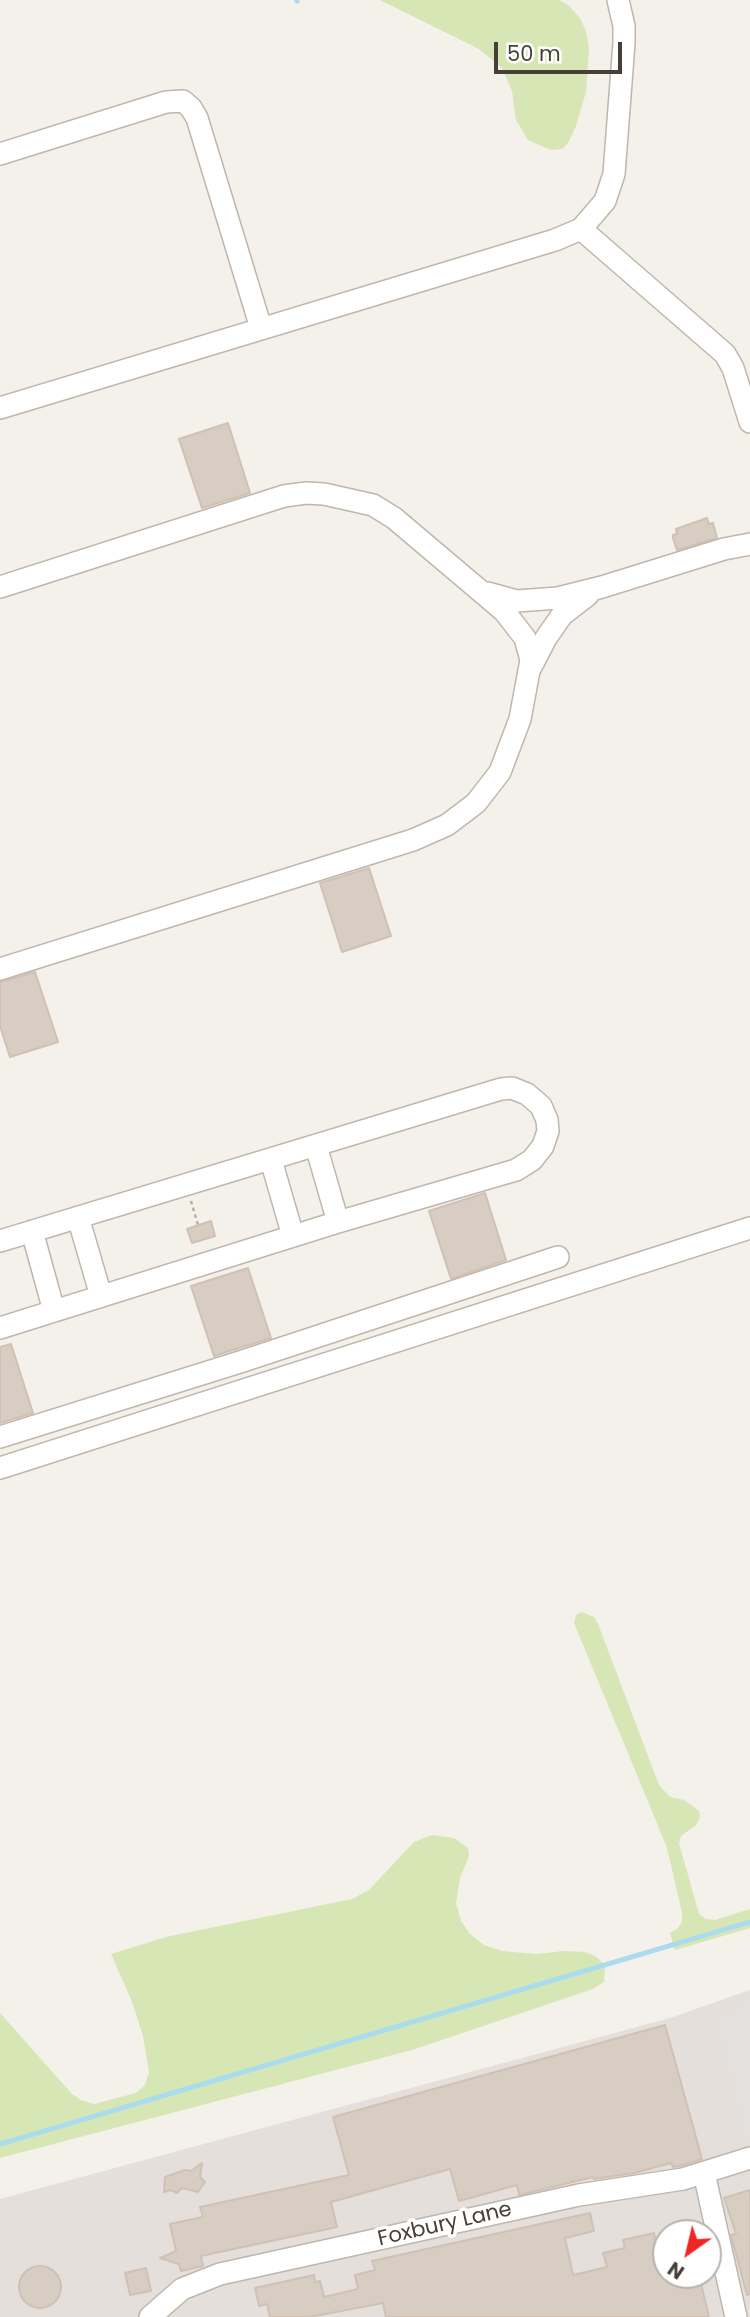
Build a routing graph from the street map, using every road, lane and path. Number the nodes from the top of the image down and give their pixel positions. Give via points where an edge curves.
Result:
1 (618, 0) edge
2 (0, 154) edge
3 (581, 229) junction
4 (261, 328) junction
5 (0, 408) edge
6 (750, 422) edge
7 (750, 544) edge
8 (0, 587) edge
9 (602, 587) junction
10 (481, 590) junction
11 (528, 675) junction
12 (0, 969) edge
13 (316, 1146) junction
14 (271, 1160) junction
15 (187, 1185) junction
16 (78, 1217) junction
17 (338, 1222) junction
18 (198, 1225) dead end
19 (750, 1228) edge
20 (32, 1231) junction
21 (293, 1236) junction
22 (0, 1241) edge
23 (558, 1257) dead end
24 (101, 1296) junction
25 (54, 1311) junction
26 (0, 1328) edge
27 (0, 1437) edge
28 (0, 1468) edge
29 (750, 2158) edge
30 (704, 2173) junction
31 (150, 2317) edge
32 (736, 2317) edge

1 - 3 lane via 624,36 614,174 605,201
2 - 4 lane via 172,100 188,104 197,118
3 - 4 lane
3 - 6 lane via 725,354
4 - 5 lane
7 - 9 lane
8 - 10 lane via 306,492 380,508
9 - 10 lane via 526,601
9 - 11 lane via 562,615
10 - 11 lane via 525,638 530,654
11 - 12 lane via 520,719 500,772 476,803 447,825 413,840
13 - 14 lane
13 - 17 lane
13 - 17 lane via 507,1088 532,1098 547,1120 543,1146 523,1167
14 - 15 lane
14 - 21 lane
15 - 16 lane
15 - 18 path
16 - 20 lane
16 - 24 lane
17 - 21 lane
19 - 28 lane
20 - 22 lane
20 - 25 lane
21 - 24 lane
23 - 27 lane
24 - 25 lane
25 - 26 lane
29 - 30 lane, Foxbury Lane
30 - 31 lane, Foxbury Lane via 579,2195 220,2274 182,2289
30 - 32 lane

